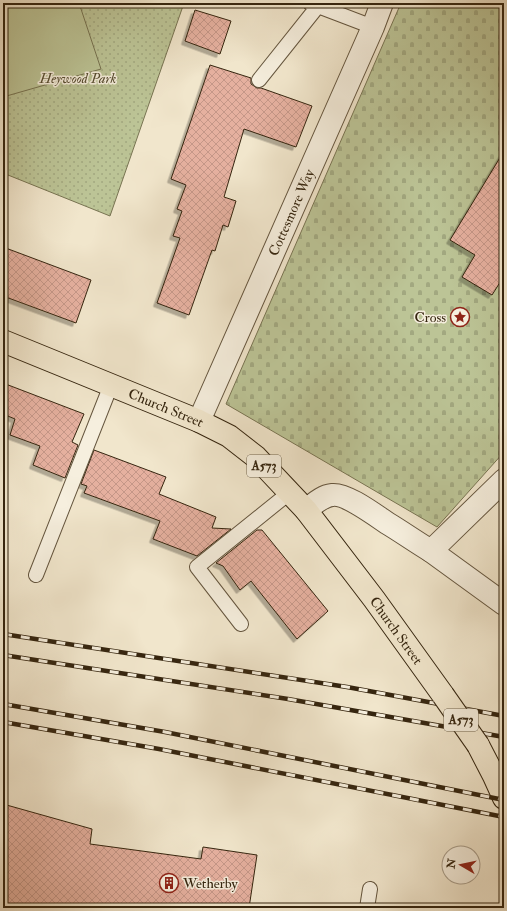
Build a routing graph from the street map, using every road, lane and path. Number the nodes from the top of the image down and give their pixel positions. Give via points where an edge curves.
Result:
1 (382, 3) edge
2 (314, 4) edge
3 (373, 27) junction
4 (259, 80) dead end
5 (3, 341) edge
6 (111, 385) junction
7 (199, 421) junction
8 (504, 480) edge
9 (289, 493) junction
10 (306, 510) junction
11 (431, 551) junction
12 (36, 575) dead end
13 (504, 604) edge
14 (241, 624) dead end
15 (504, 798) edge
16 (370, 889) dead end
17 (367, 908) edge

1 - 3 street, Cottesmore Way
2 - 3 lane
2 - 4 lane
3 - 7 street, Cottesmore Way
5 - 6 main road, Church Street / A573
6 - 7 main road, Church Street / A573
6 - 12 lane
7 - 9 main road, Church Street / A573 via 229,436 251,453
8 - 11 street
9 - 10 main road, Church Street / A573
9 - 14 lane via 197,567
10 - 11 street via 325,497 339,495
10 - 15 main road, Church Street / A573, bridge via 443,694 478,745
11 - 13 street
16 - 17 lane

